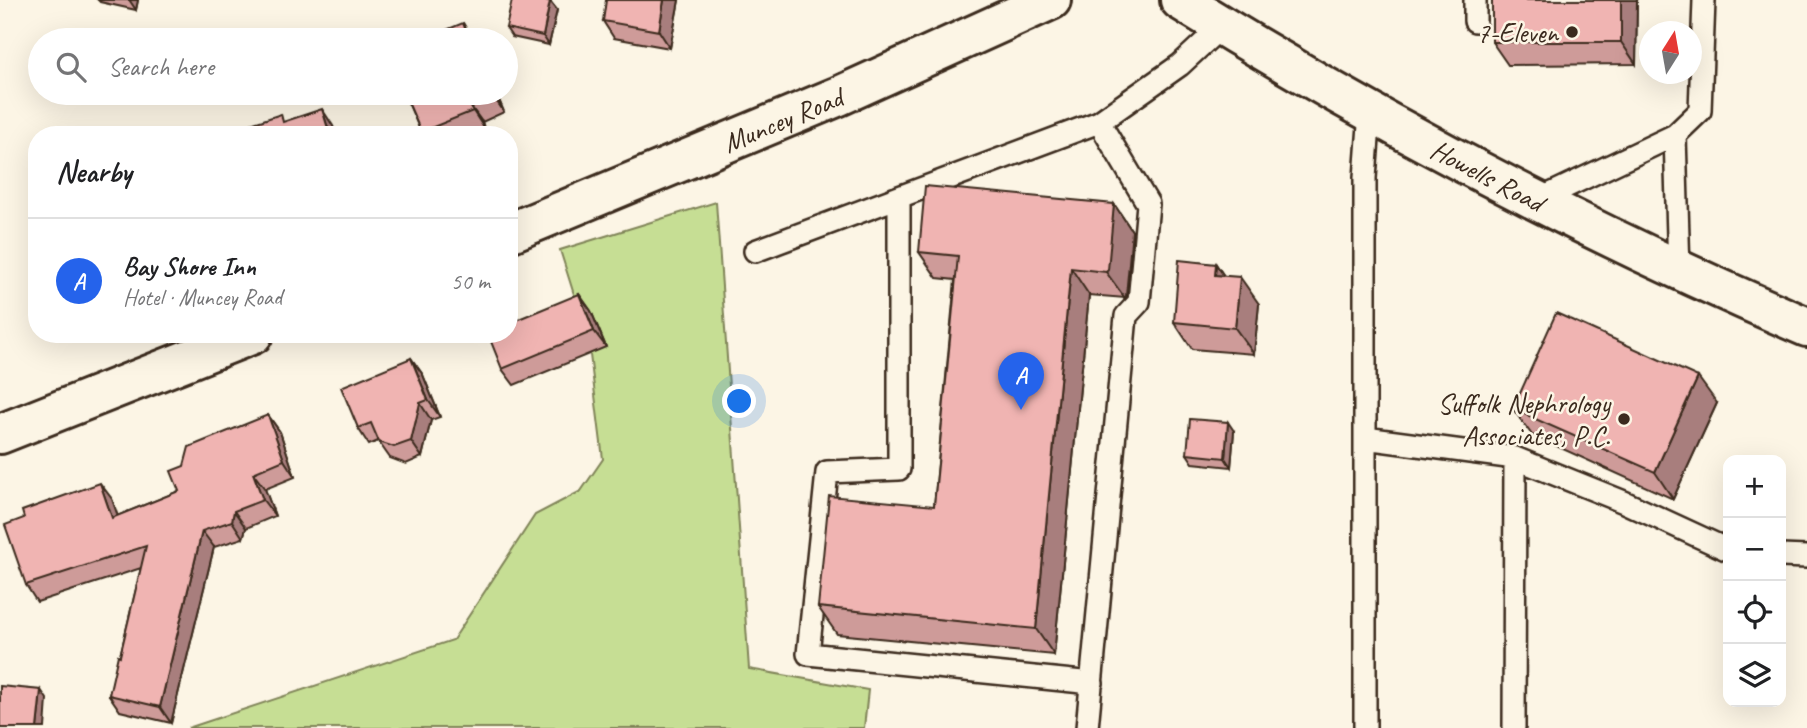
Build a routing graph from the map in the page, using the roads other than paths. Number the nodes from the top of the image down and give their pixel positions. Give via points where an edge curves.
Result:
1 (1051, 0) edge
2 (1180, 0) edge
3 (1704, 0) edge
4 (1222, 26) junction
5 (1370, 112) junction
6 (1099, 122) junction
7 (1675, 135) junction
8 (899, 197) junction
9 (1536, 201) junction
10 (518, 229) edge
11 (755, 251) dead end
12 (1679, 271) junction
13 (1807, 327) edge
14 (230, 343) edge
15 (0, 434) edge
16 (1365, 438) junction
17 (1516, 458) junction
18 (1723, 549) edge
19 (1786, 556) edge
20 (1807, 557) edge
21 (1091, 683) junction
22 (1087, 728) edge
23 (1365, 728) edge
24 (1514, 728) edge

1 - 10 street, Muncey Road via 839,96
2 - 4 street, Howells Road
3 - 7 lane via 1700,111
4 - 5 street, Howells Road
4 - 6 lane via 1180,65
5 - 9 street, Howells Road
5 - 16 lane via 1365,178
6 - 8 lane
6 - 21 lane via 1148,204 1139,302 1126,316
7 - 9 lane
7 - 12 lane
8 - 11 lane
8 - 21 lane via 899,470 827,472 808,654
9 - 12 street, Howells Road
12 - 13 street, Howells Road
14 - 15 street
16 - 17 lane
16 - 23 lane
17 - 18 lane
17 - 24 lane
19 - 20 lane
21 - 22 lane

